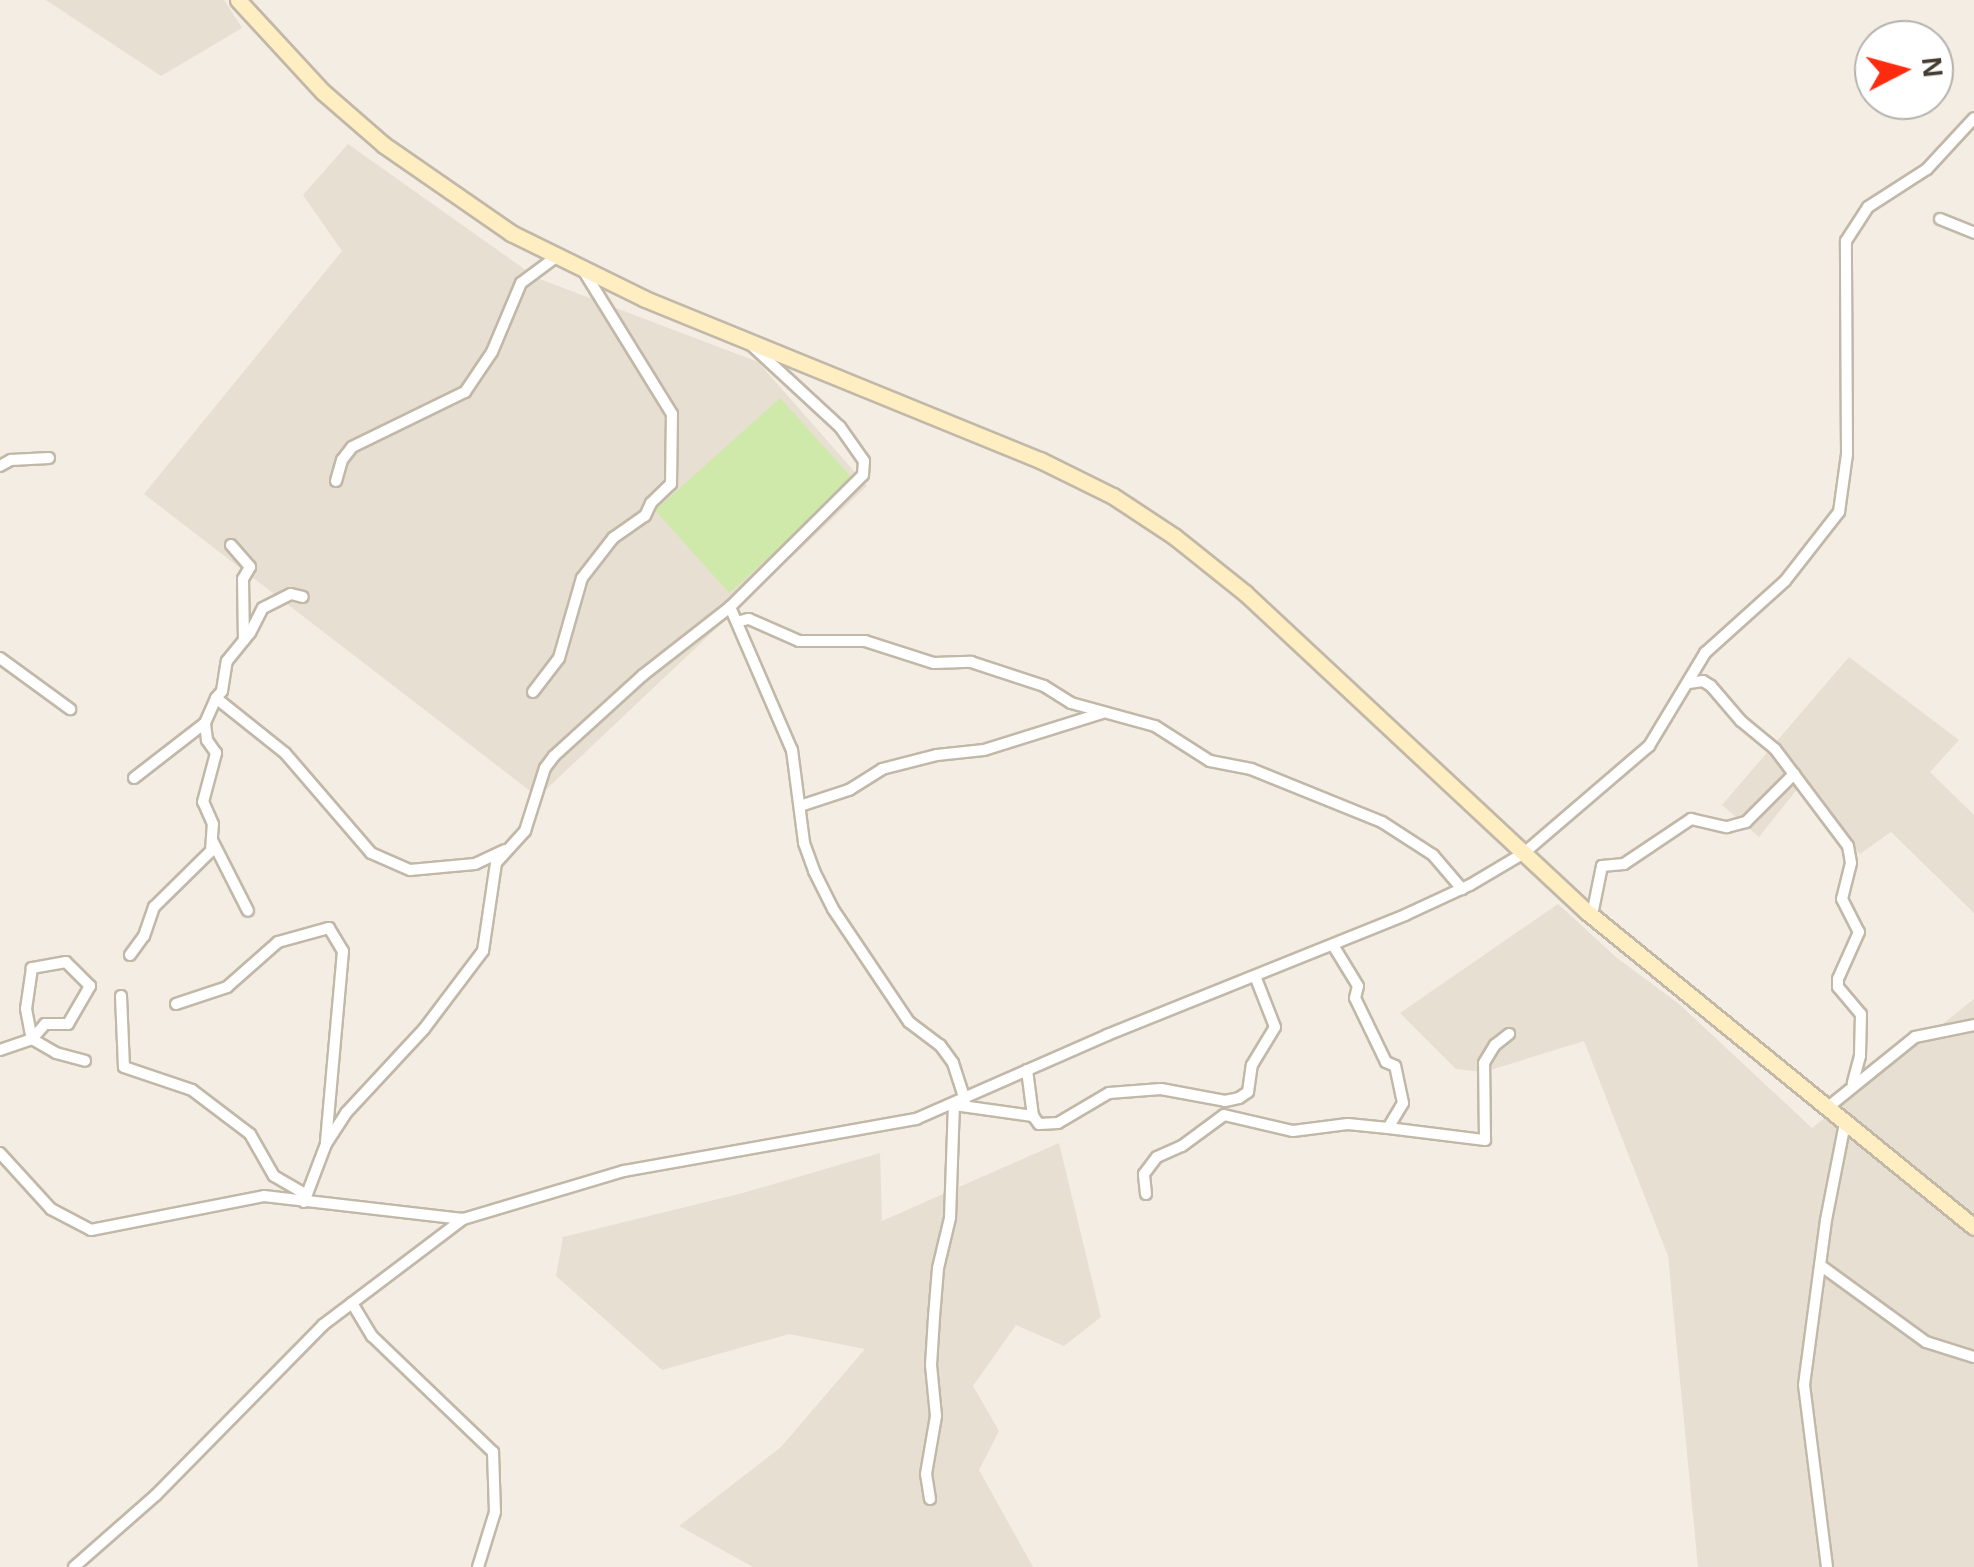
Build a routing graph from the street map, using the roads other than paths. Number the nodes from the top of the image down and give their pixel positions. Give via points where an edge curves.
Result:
1 (238, 0) edge
2 (1974, 118) edge
3 (1940, 219) dead end
4 (1974, 232) edge
5 (556, 257) junction
6 (586, 274) junction
7 (747, 340) junction
8 (48, 458) dead end
9 (0, 466) edge
10 (336, 481) dead end
11 (231, 545) dead end
12 (303, 598) dead end
13 (730, 607) junction
14 (740, 621) junction
15 (244, 641) junction
16 (0, 658) edge
17 (1689, 684) junction
18 (533, 692) dead end
19 (216, 698) junction
20 (70, 708) dead end
21 (1102, 714) junction
22 (205, 722) junction
23 (1794, 774) junction
24 (134, 778) dead end
25 (800, 806) junction
26 (213, 841) junction
27 (506, 849) junction
28 (1524, 853) junction
29 (1462, 889) junction
30 (248, 911) dead end
31 (1592, 915) junction
32 (1333, 945) junction
33 (130, 954) dead end
34 (1255, 976) junction
35 (120, 996) dead end
36 (176, 1004) dead end
37 (1974, 1025) edge
38 (1509, 1034) dead end
39 (32, 1039) junction
40 (0, 1050) edge
41 (85, 1061) dead end
42 (1028, 1070) junction
43 (1853, 1084) junction
44 (959, 1103) junction
45 (1826, 1108) junction
46 (1033, 1116) junction
47 (1845, 1123) junction
48 (1388, 1128) junction
49 (326, 1144) junction
50 (0, 1153) edge
51 (1146, 1194) dead end
52 (304, 1198) junction
53 (464, 1219) junction
54 (1974, 1227) edge
55 (1820, 1265) junction
56 (352, 1303) junction
57 (1974, 1357) edge
58 (930, 1499) dead end
59 (74, 1567) edge
60 (478, 1567) edge
61 (1826, 1567) edge

1 - 5 main road via 323,92 384,144 446,192
2 - 17 street via 1927,170 1868,207 1846,241 1847,454 1839,512 1785,580 1715,642
3 - 4 street
5 - 6 main road
5 - 10 street via 521,283 492,352 465,392 352,448
6 - 7 main road
6 - 18 street via 672,414 671,484 582,578 560,658
7 - 13 street via 840,426 865,467 856,485
7 - 28 main road via 1040,460 1149,519 1245,593
8 - 9 street
11 - 15 street via 250,568 243,579
12 - 15 street via 292,594 271,601
13 - 14 street
13 - 27 street via 554,756 525,831
14 - 21 street via 750,619 799,641 865,641 934,663 971,662
14 - 25 street via 792,750
15 - 19 street via 227,660
16 - 20 street
17 - 23 street via 1703,681 1720,693
17 - 28 street via 1630,767
19 - 22 street
19 - 27 street via 285,753 371,853 410,870 475,864
21 - 25 street via 984,750 882,770 849,790
21 - 29 street via 1155,726 1210,761 1251,769 1382,822 1433,855
22 - 24 street
22 - 26 street via 216,753 203,802
23 - 31 street via 1746,822 1727,827 1691,820 1624,864 1602,866
23 - 43 street via 1851,854 1842,898 1859,932 1838,987 1861,1014
25 - 44 street via 814,871 833,909 909,1022 953,1063
26 - 30 street
26 - 33 street via 204,863 154,907
27 - 49 street via 492,875 486,938 475,964 424,1029 360,1093
28 - 29 street
28 - 31 main road
29 - 32 street
31 - 45 main road
32 - 34 street
32 - 48 street via 1358,986 1355,998 1386,1062 1395,1066 1402,1102
34 - 42 street
34 - 46 street via 1275,1027 1252,1065 1248,1092 1239,1098 1161,1089 1109,1093 1058,1124 1039,1124
35 - 52 street via 124,1067 192,1090 250,1134 274,1176
36 - 49 street via 227,987 278,942 328,928 343,950
37 - 43 street via 1915,1037
38 - 48 street via 1484,1063 1484,1140
39 - 39 street via 26,1009 32,968 66,962 90,986 68,1024 44,1024
39 - 40 street
39 - 41 street
42 - 44 street
42 - 46 street
43 - 45 street
44 - 46 street
44 - 53 street via 871,1130 624,1171
44 - 58 street via 934,1316
45 - 47 main road
47 - 54 main road
47 - 55 street
48 - 51 street via 1348,1124 1293,1131 1224,1115 1157,1157 1144,1174
49 - 52 street
50 - 52 street via 52,1209 92,1230 248,1197
52 - 53 street
53 - 56 street
55 - 57 street via 1926,1342
55 - 61 street via 1804,1385
56 - 59 street
56 - 60 street via 372,1336 493,1452 495,1512

